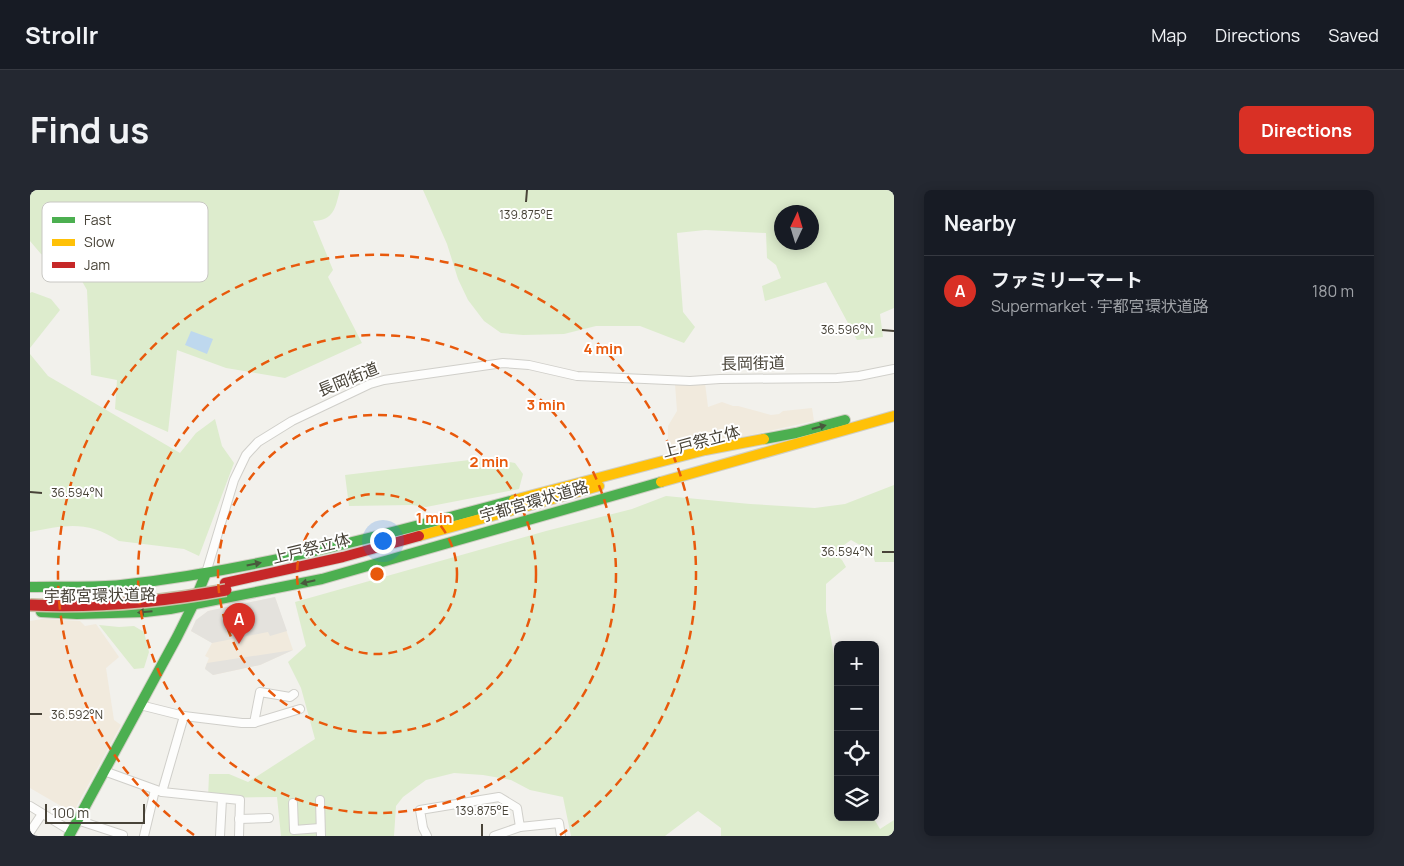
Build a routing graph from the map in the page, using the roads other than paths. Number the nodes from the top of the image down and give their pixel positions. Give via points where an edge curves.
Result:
1 (894, 369) edge
2 (894, 406) edge
3 (894, 416) edge
4 (795, 439) junction
5 (206, 573) junction
6 (226, 586) junction
7 (30, 587) edge
8 (30, 598) edge
9 (30, 605) edge
10 (193, 605) junction
11 (30, 612) edge
12 (294, 694) dead end
13 (140, 705) junction
14 (300, 709) dead end
15 (184, 716) junction
16 (254, 723) junction
17 (104, 771) junction
18 (158, 791) junction
19 (222, 799) junction
20 (320, 800) dead end
21 (293, 803) dead end
22 (30, 806) edge
23 (42, 814) junction
24 (269, 818) dead end
25 (239, 819) junction
26 (77, 820) junction
27 (520, 828) junction
28 (30, 832) edge
29 (321, 832) edge
30 (70, 833) edge
31 (124, 835) edge
32 (144, 836) edge
33 (220, 836) edge
34 (239, 836) edge
35 (426, 836) edge
36 (494, 836) edge
37 (561, 836) edge

1 - 5 street, 長岡街道 via 837,378 690,381 577,376 529,365 503,363 370,384 292,421 258,442 246,455 234,480
4 -> 2 main road, 宇都宮環状道路
3 - 4 main road, 宇都宮環状道路
5 -> 4 main road, 宇都宮環状道路 via 364,540 706,450
4 - 6 main road, 上戸祭立体 via 370,557
4 -> 10 main road, 宇都宮環状道路 via 322,579
5 - 7 main road, 宇都宮環状道路 via 95,587
5 - 10 main road, 長岡街道
6 - 8 main road, 上戸祭立体 via 119,598
6 - 9 main road, 上戸祭立体, bridge via 186,597 116,605
10 -> 11 main road, 宇都宮環状道路 via 114,614
10 - 13 main road, 長岡街道
12 - 16 street via 260,692
13 - 15 street
13 - 17 main road, 長岡街道
14 - 16 street
15 - 16 street
15 - 18 street
17 - 18 street
17 - 26 main road, 長岡街道
18 - 19 street
18 - 32 street
19 - 25 street via 240,800
19 - 33 street
20 - 29 street
21 - 29 street via 294,830
22 - 23 street
23 - 28 street
23 - 30 street
24 - 25 street
25 - 34 street
26 - 30 main road, 長岡街道
26 - 31 street
27 - 35 street via 517,808 499,797 420,810
27 - 36 street
27 - 37 street via 559,823

